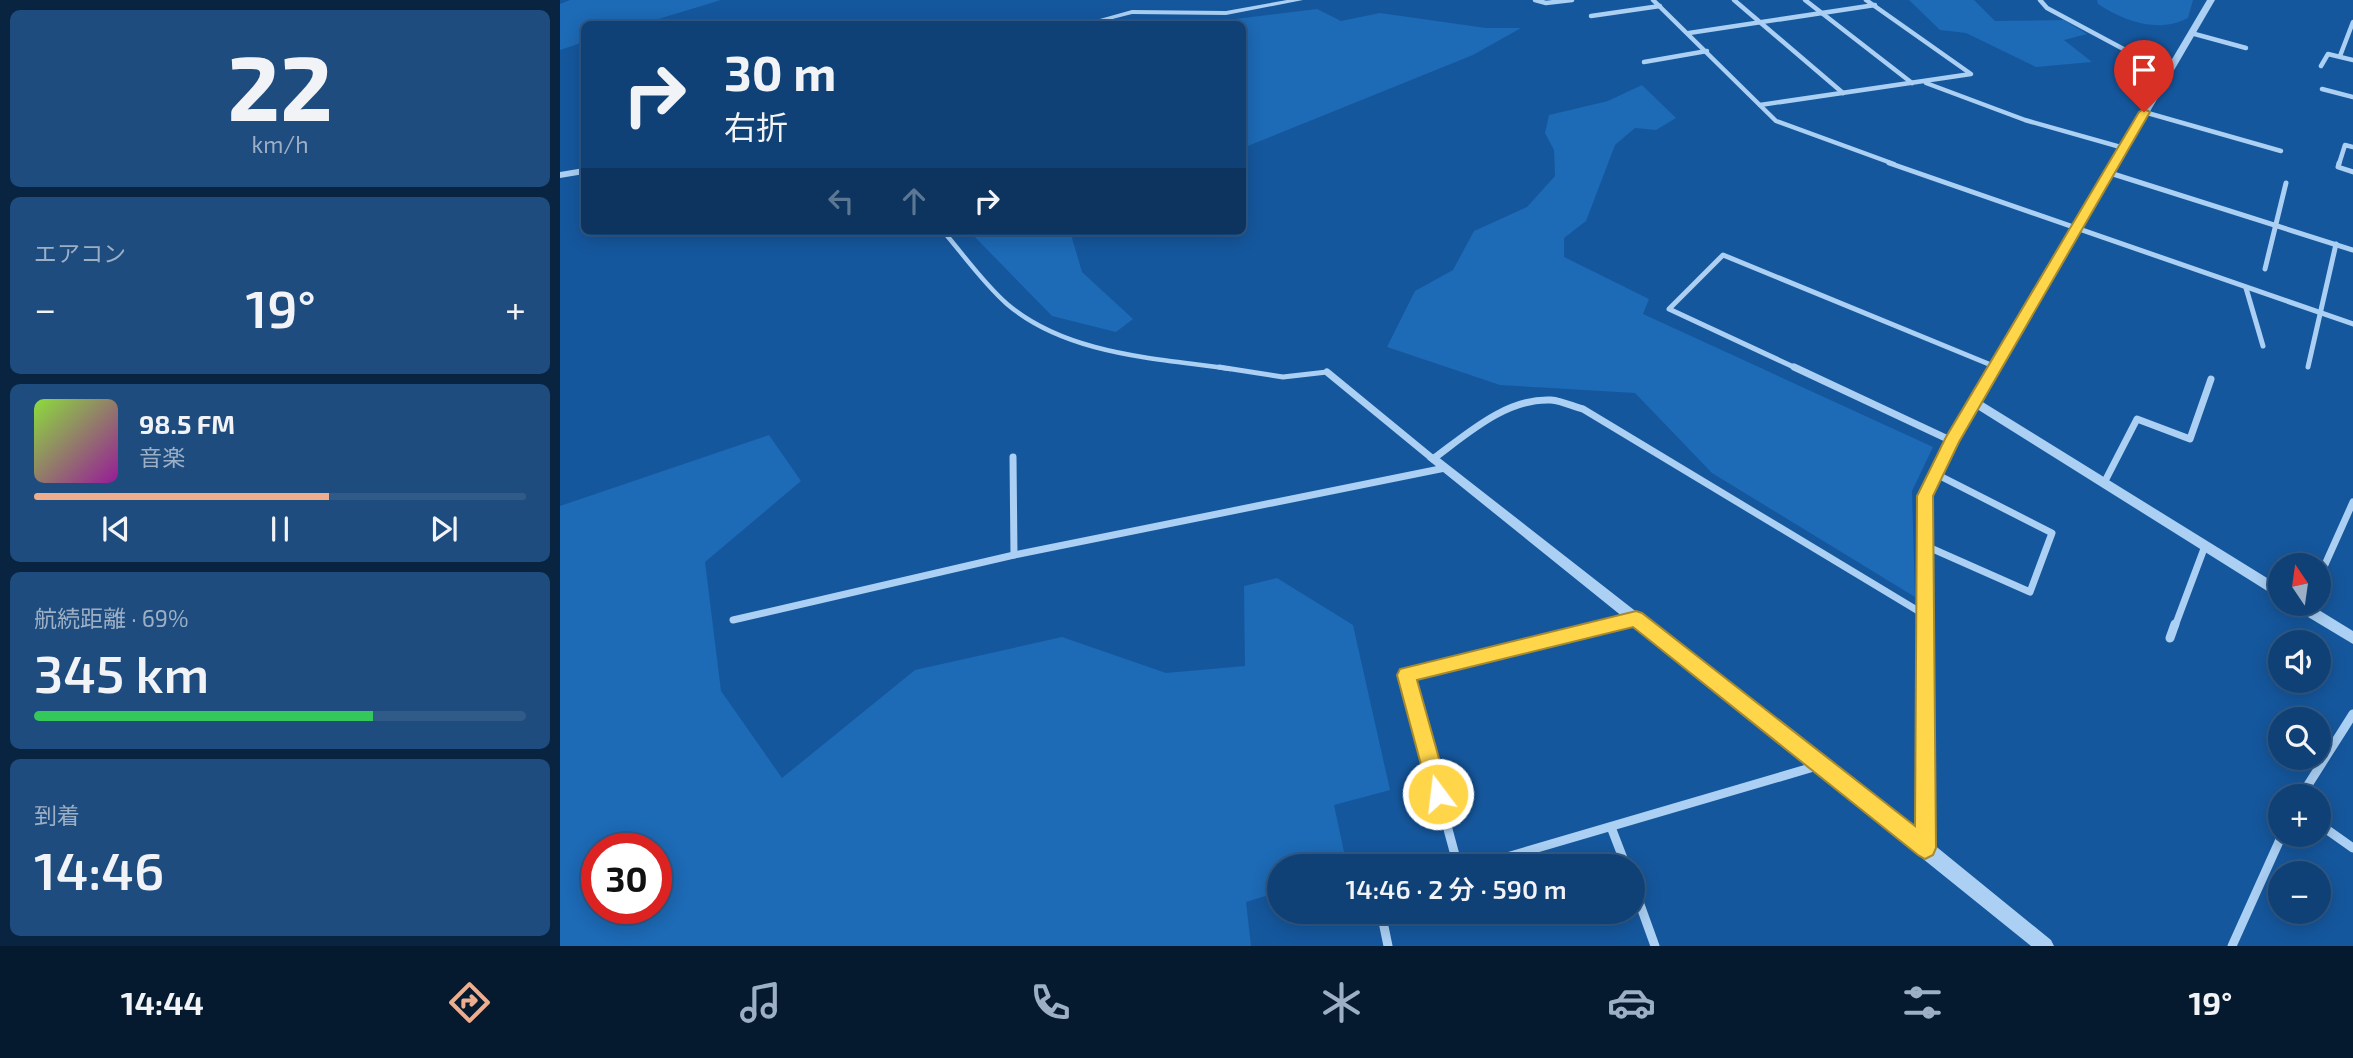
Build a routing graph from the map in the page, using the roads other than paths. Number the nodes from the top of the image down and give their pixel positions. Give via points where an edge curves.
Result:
1 (1299, 0) edge
2 (1535, 0) edge
3 (1572, 0) edge
4 (1653, 0) edge
5 (1734, 0) edge
6 (1805, 0) edge
7 (1866, 0) edge
8 (2040, 0) edge
9 (2211, 0) edge
10 (1874, 5) junction
11 (1660, 6) junction
12 (1822, 13) junction
13 (1591, 16) dead end
14 (1098, 21) edge
15 (1758, 22) junction
16 (2353, 22) edge
17 (1689, 33) junction
18 (2191, 33) junction
19 (2246, 48) dead end
20 (1707, 51) junction
21 (2340, 57) junction
22 (2353, 60) edge
23 (1644, 62) dead end
24 (2321, 66) dead end
25 (2169, 67) junction
26 (1923, 82) junction
27 (1912, 83) junction
28 (2322, 89) dead end
29 (1843, 93) junction
30 (2353, 97) edge
31 (1760, 105) junction
32 (2144, 112) junction
33 (2353, 147) edge
34 (2124, 148) junction
35 (2281, 151) dead end
36 (581, 172) edge
37 (2353, 172) edge
38 (2110, 173) junction
39 (560, 175) edge
40 (2286, 183) dead end
41 (2274, 224) junction
42 (2076, 229) junction
43 (946, 235) edge
44 (2336, 244) junction
45 (2353, 250) edge
46 (2265, 269) dead end
47 (2245, 288) junction
48 (2319, 313) junction
49 (2353, 324) edge
50 (2263, 346) dead end
51 (1996, 367) junction
52 (2308, 368) dead end
53 (1327, 372) joint
54 (2211, 379) dead end
55 (1976, 402) junction
56 (1952, 441) junction
57 (1013, 457) dead end
58 (1439, 463) junction
59 (1936, 474) junction
60 (2104, 483) junction
61 (2353, 502) edge
62 (2350, 513) edge
63 (1926, 546) junction
64 (2205, 546) junction
65 (2331, 553) edge
66 (1014, 555) junction
67 (2268, 585) edge
68 (1927, 616) junction
69 (2320, 616) edge
70 (1636, 618) junction
71 (733, 620) dead end
72 (2353, 638) edge
73 (2170, 639) dead end
74 (2353, 714) edge
75 (1821, 765) junction
76 (2309, 784) edge
77 (1611, 827) junction
78 (2331, 832) edge
79 (2277, 847) edge
80 (1925, 848) junction
81 (2353, 848) edge
82 (1455, 854) edge
83 (1518, 854) edge
84 (1621, 854) edge
85 (1645, 918) edge
86 (1383, 924) edge
87 (1388, 946) edge
88 (1655, 946) edge
89 (2045, 946) edge
90 (2232, 946) edge

1 - 14 street via 1226,13 1132,12
2 - 3 street
4 - 11 street
5 - 15 street
6 - 12 street
7 - 10 street
8 - 25 street via 2129,52
9 - 18 street
10 - 12 street
10 - 26 street via 1971,74
11 - 13 street
11 - 17 street
12 - 15 street
12 - 27 street
15 - 17 street
15 - 29 street
16 - 21 street
17 - 20 street
18 - 19 street
18 - 25 street
20 - 23 street
20 - 31 street
21 - 22 street
21 - 24 street via 2328,54
25 - 32 street
26 - 27 street
26 - 34 street via 2025,120
27 - 29 street
28 - 30 street
29 - 31 street
31 - 42 street via 1787,127
32 - 34 street
32 - 35 street
33 - 37 street via 2345,145 2338,167
34 - 38 street
36 - 39 street
38 - 41 street
38 - 42 street
40 - 41 street
41 - 44 street
41 - 46 street
42 - 47 street
42 - 51 street
43 - 53 lane via 1006,303 1068,339 1131,354 1283,377
44 - 45 street
44 - 48 street
47 - 48 street
47 - 50 street
48 - 49 street
48 - 52 street
51 - 55 street
51 - 56 street via 1723,255 1669,309
53 - 58 street
54 - 60 street via 2190,439 2137,419
55 - 56 street
55 - 60 street
56 - 59 street
57 - 66 street
58 - 66 street
58 - 68 street via 1497,414 1515,406 1551,400 1583,409
58 - 70 street
59 - 63 street via 1925,496
59 - 63 street via 2052,533 2030,592
60 - 64 street
61 - 62 street
62 - 65 street
63 - 68 street
64 - 67 street
64 - 73 street
66 - 71 street
68 - 80 street
69 - 72 street
70 - 75 street
70 - 82 street via 1406,675
74 - 76 street
75 - 77 street
75 - 80 street
77 - 83 street
77 - 84 street
78 - 81 street
79 - 90 street
80 - 89 street
85 - 88 street
86 - 87 street

